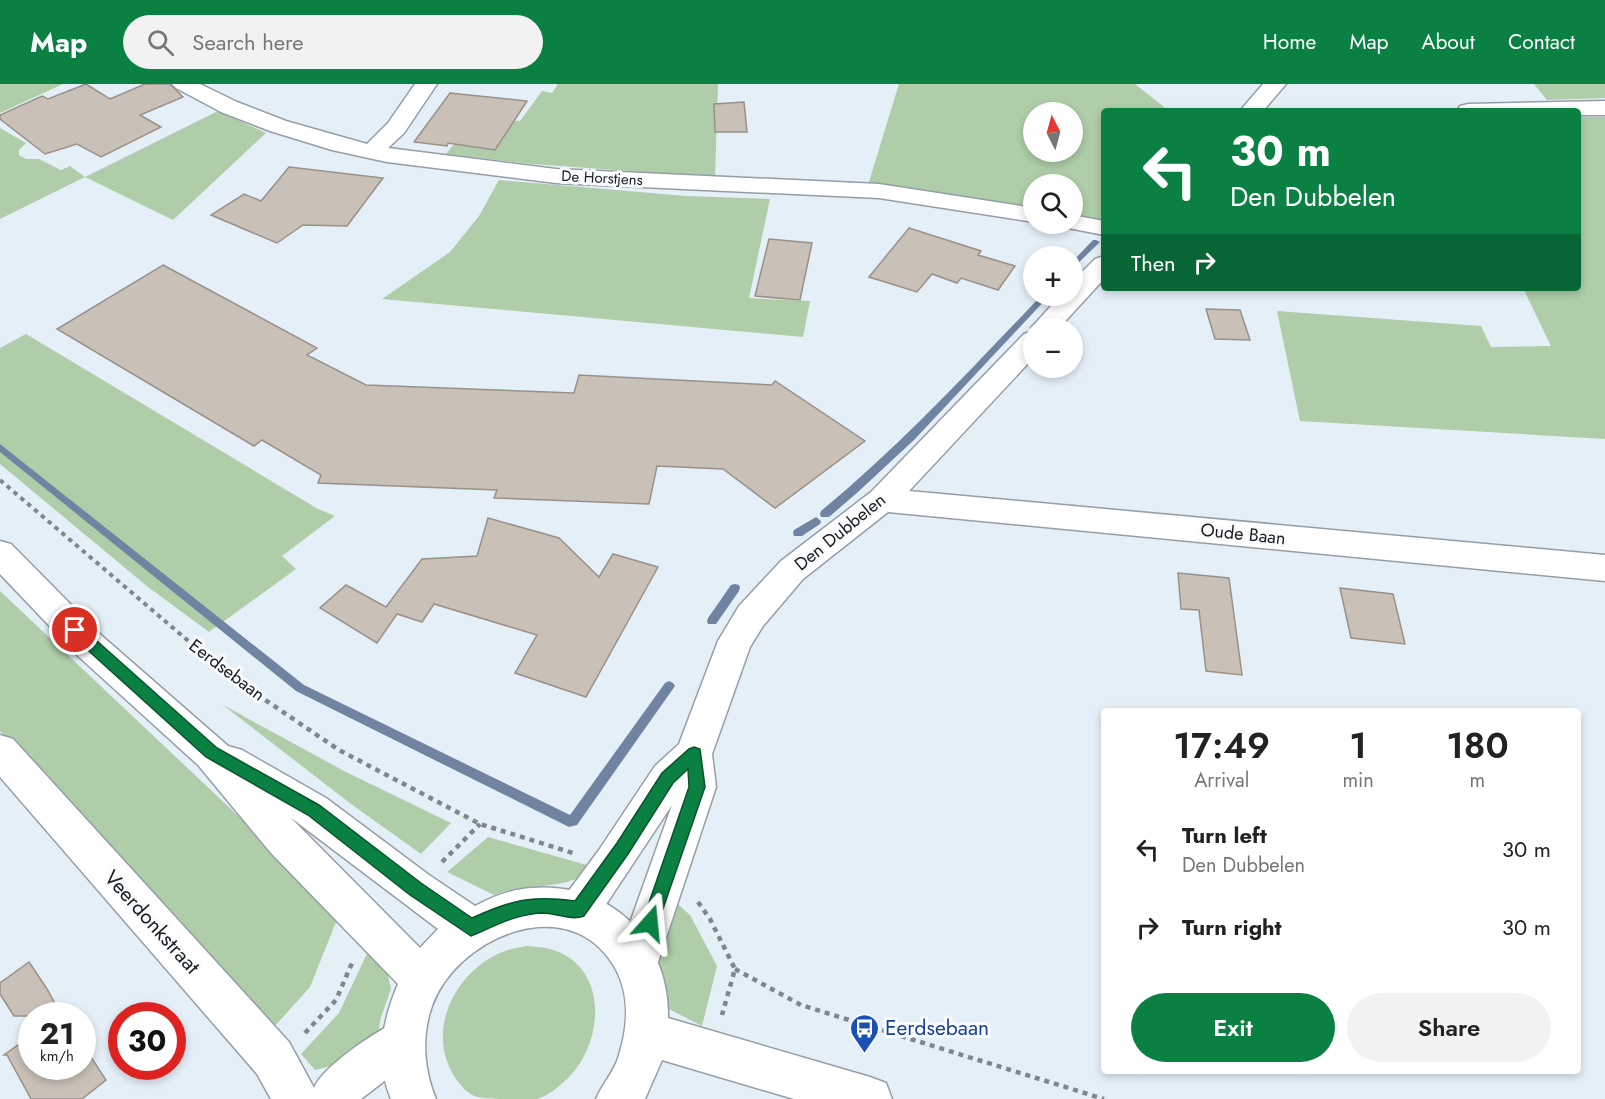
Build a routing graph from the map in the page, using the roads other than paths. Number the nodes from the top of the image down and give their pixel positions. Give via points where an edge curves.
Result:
1 (183, 84) edge
2 (426, 84) edge
3 (1275, 84) edge
4 (1254, 108) edge
5 (1605, 108) edge
6 (1581, 109) edge
7 (372, 152) junction
8 (1023, 214) edge
9 (1083, 224) edge
10 (1101, 227) edge
11 (1101, 267) edge
12 (1053, 318) edge
13 (1023, 352) edge
14 (882, 500) junction
15 (0, 554) edge
16 (1605, 568) edge
17 (0, 751) edge
18 (211, 753) junction
19 (694, 754) junction
20 (579, 910) junction
21 (471, 927) junction
22 (637, 962) junction
23 (422, 979) junction
24 (647, 1034) junction
25 (402, 1041) junction
26 (624, 1098) edge
27 (296, 1099) edge
28 (332, 1099) edge
29 (414, 1099) edge
30 (870, 1099) edge

1 - 7 street, De Horstjens via 278,126
2 - 7 street via 396,128
3 - 4 street
5 - 6 street
7 - 8 street, De Horstjens via 556,176 879,191
9 - 10 street
11 - 12 street
13 - 14 street, Den Dubbelen
14 - 16 street, Oude Baan
14 - 19 street, Den Dubbelen via 792,570 751,616 727,660
15 - 18 street via 90,646
17 - 27 street, Veerdonkstraat via 273,1058
18 - 21 street via 313,810
18 - 23 street via 285,840
19 - 20 street, Den Dubbelen via 668,778
19 - 22 street, Den Dubbelen via 697,787
20 - 21 street via 543,905 506,911
20 - 22 street via 613,930
21 - 23 street via 440,954
22 - 24 street via 648,996
23 - 25 street via 408,1009
24 - 26 street
24 - 30 street
25 - 28 street via 342,1086
25 - 29 street via 407,1086

